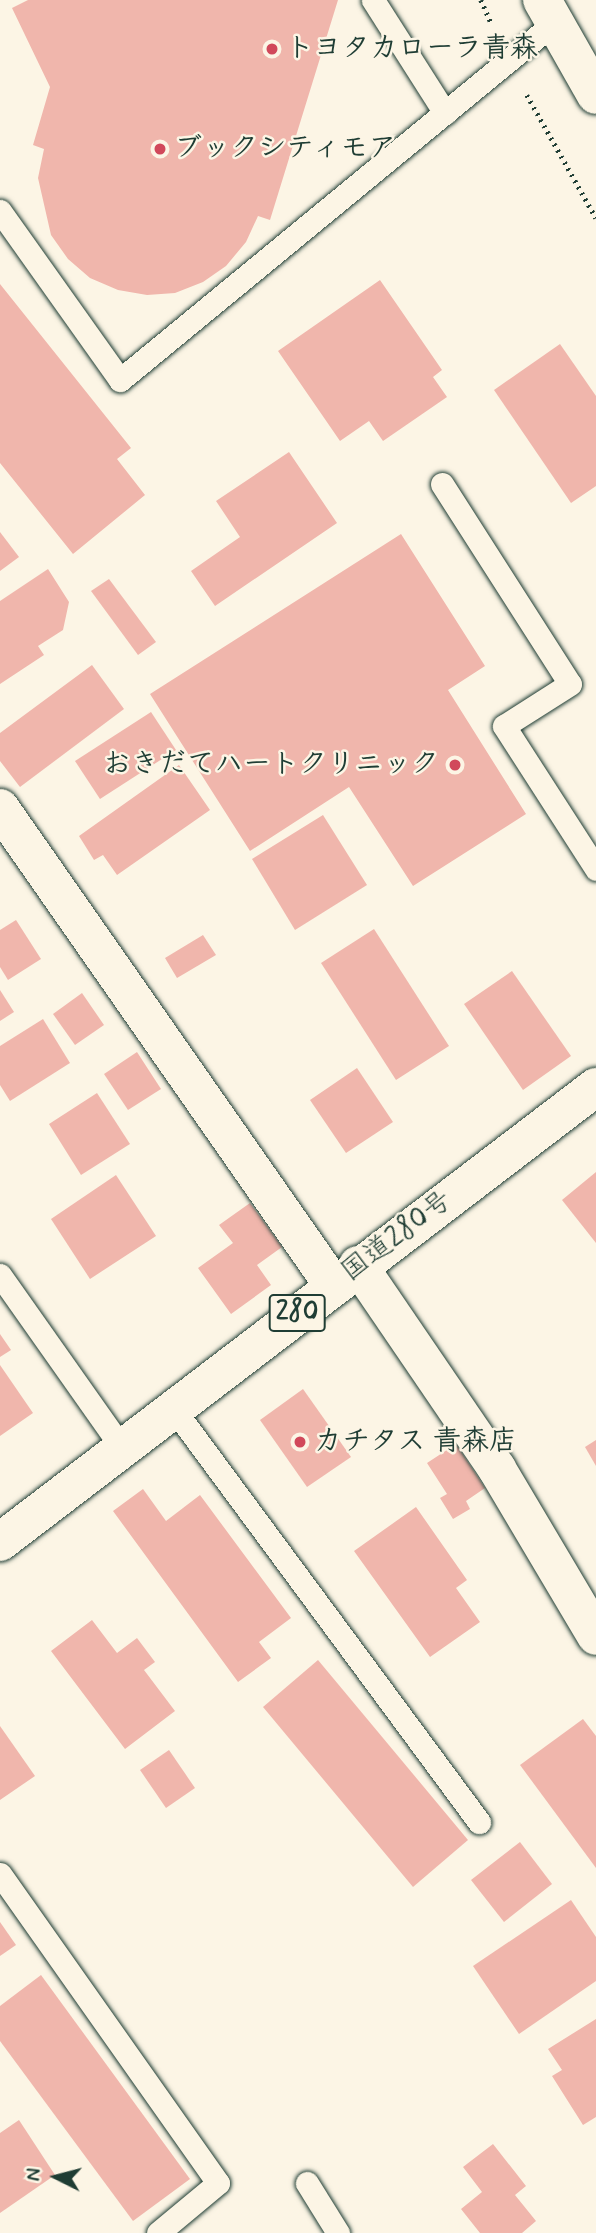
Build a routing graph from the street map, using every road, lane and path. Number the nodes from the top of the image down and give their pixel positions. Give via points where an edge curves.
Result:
1 (373, 0) edge
2 (481, 0) edge
3 (548, 11) edge
4 (508, 61) junction
5 (596, 95) edge
6 (445, 113) junction
7 (0, 211) edge
8 (596, 218) edge
9 (442, 484) dead end
10 (0, 808) edge
11 (596, 869) edge
12 (596, 1087) edge
13 (0, 1275) edge
14 (346, 1275) junction
15 (173, 1408) junction
16 (122, 1448) junction
17 (0, 1542) edge
18 (596, 1636) edge
19 (479, 1822) dead end
20 (0, 1874) edge
21 (307, 2183) dead end
22 (158, 2233) edge
23 (338, 2233) edge

1 - 6 lane
2 - 4 path
3 - 4 lane
3 - 5 main road
4 - 6 lane
4 - 8 path
6 - 7 lane via 120,380
9 - 11 lane via 570,684 504,726
10 - 14 main road
12 - 14 main road, 国道280号 / 280
13 - 16 lane
14 - 15 main road, 国道280号 / 280
14 - 18 main road via 497,1469
15 - 16 main road, 国道280号 / 280
15 - 19 lane
16 - 17 main road, 国道280号 / 280
20 - 22 lane via 218,2183
21 - 23 lane

